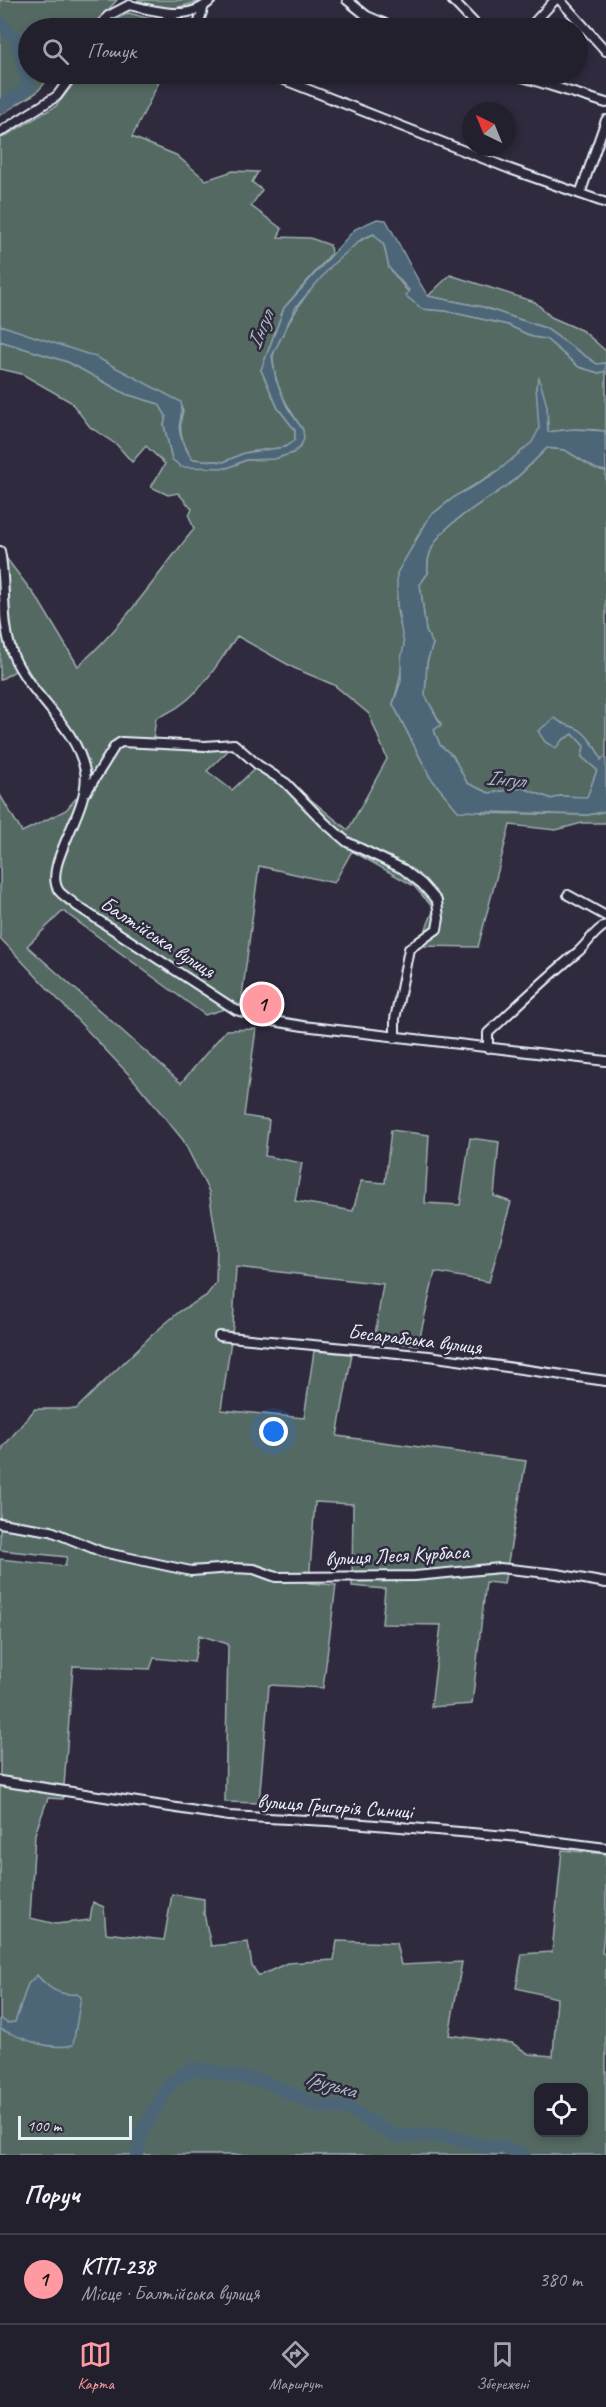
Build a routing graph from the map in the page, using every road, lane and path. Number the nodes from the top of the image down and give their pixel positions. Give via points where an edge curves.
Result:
1 (212, 0) edge
2 (348, 0) edge
3 (452, 0) edge
4 (555, 0) edge
5 (560, 0) edge
6 (203, 9) junction
7 (166, 14) junction
8 (106, 18) edge
9 (171, 18) edge
10 (200, 18) edge
11 (372, 18) edge
12 (469, 18) edge
13 (538, 18) edge
14 (576, 18) edge
15 (588, 31) edge
16 (606, 51) edge
17 (66, 84) edge
18 (294, 84) edge
19 (545, 84) edge
20 (606, 103) edge
21 (606, 120) edge
22 (0, 132) edge
23 (580, 194) junction
24 (606, 203) edge
25 (0, 551) edge
26 (87, 791) junction
27 (567, 896) dead end
28 (606, 916) edge
29 (606, 925) edge
30 (395, 1038) junction
31 (488, 1048) junction
32 (606, 1061) edge
33 (219, 1336) dead end
34 (606, 1381) edge
35 (0, 1523) edge
36 (606, 1583) edge
37 (0, 1781) edge
38 (606, 1848) edge

1 - 6 street
2 - 11 street
3 - 12 street
4 - 13 street
5 - 14 street
6 - 7 street
6 - 10 street
7 - 8 street via 129,5
7 - 9 street
15 - 16 street
17 - 22 street via 57,96
18 - 23 street
19 - 20 street
21 - 23 street
23 - 24 street
25 - 26 street via 5,630 13,655 73,740 85,769
26 - 30 street, Балтійська вулиця via 58,855 54,872 58,891 236,1010 273,1021
26 - 30 street via 121,742 234,744 286,783 347,842 402,869 422,884 437,902 439,918 437,929 409,949
27 - 28 street
29 - 31 street via 488,1033
30 - 31 street, Балтійська вулиця
31 - 32 street, Балтійська вулиця
33 - 34 street, Бесарабська вулиця via 429,1356
35 - 36 street, вулиця Леся Курбаса via 51,1531 102,1552 191,1571 254,1569 276,1577 415,1576 500,1568
37 - 38 street, вулиця Григорія Синиці via 229,1816 520,1837

